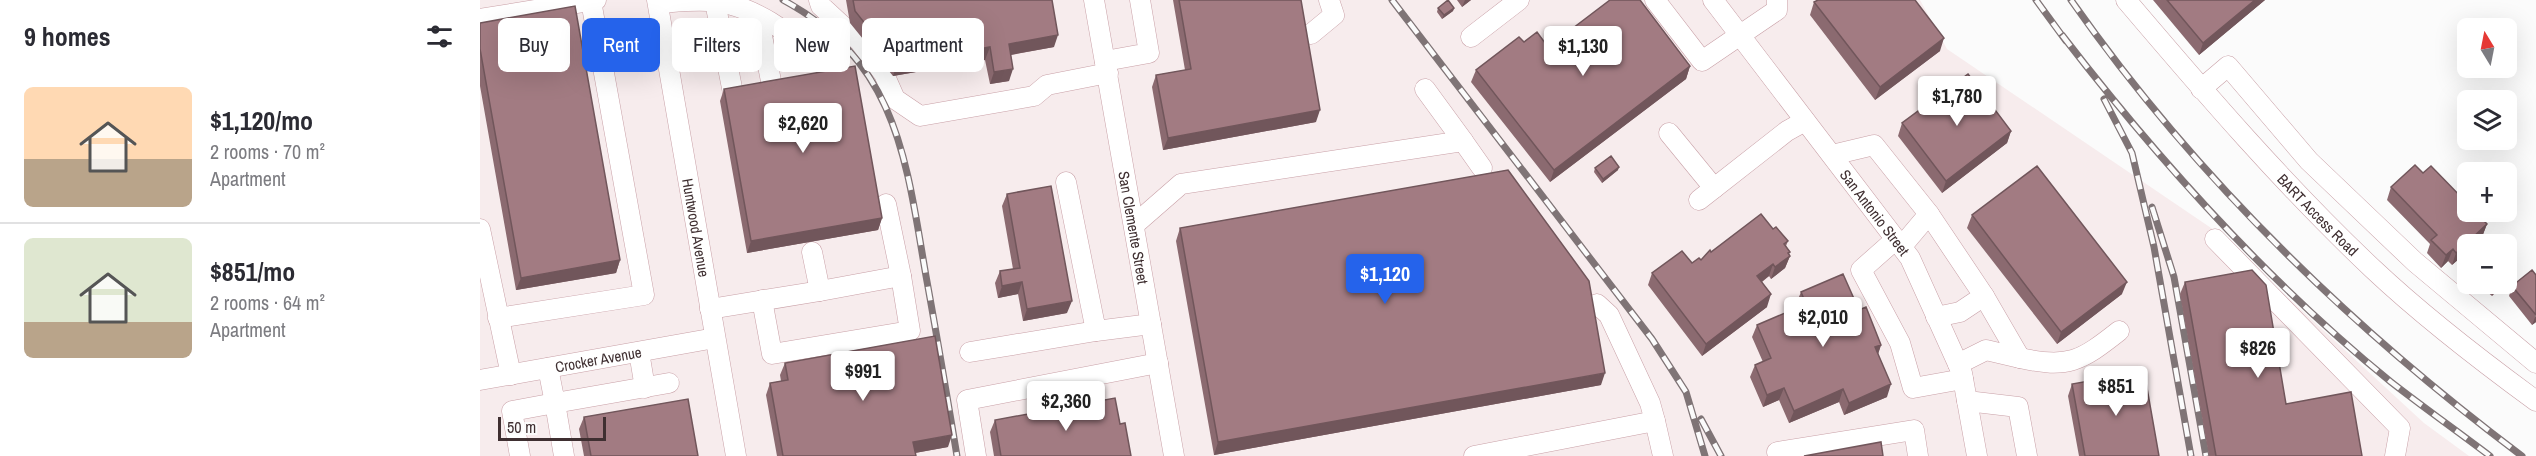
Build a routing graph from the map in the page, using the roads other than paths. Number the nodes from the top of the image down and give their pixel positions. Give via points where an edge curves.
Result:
1 (593, 0) edge
2 (819, 0) edge
3 (1094, 0) edge
4 (1140, 0) edge
5 (1329, 0) edge
6 (1519, 0) edge
7 (1655, 0) edge
8 (1713, 0) edge
9 (1777, 0) edge
10 (2126, 0) edge
11 (657, 2) edge
12 (715, 2) junction
13 (758, 16) junction
14 (480, 19) edge
15 (774, 26) edge
16 (1311, 34) dead end
17 (1739, 34) junction
18 (1471, 38) dead end
19 (1107, 67) junction
20 (771, 81) edge
21 (1425, 89) dead end
22 (2201, 89) junction
23 (733, 93) edge
24 (1805, 121) junction
25 (1669, 133) dead end
26 (1463, 141) junction
27 (1832, 155) junction
28 (1482, 168) dead end
29 (1066, 182) dead end
30 (886, 204) dead end
31 (1929, 214) junction
32 (1134, 225) junction
33 (480, 229) edge
34 (2215, 239) dead end
35 (1899, 243) junction
36 (2399, 247) junction
37 (812, 252) dead end
38 (2246, 271) junction
39 (2375, 271) junction
40 (2224, 275) edge
41 (901, 276) junction
42 (820, 291) junction
43 (1984, 296) junction
44 (762, 300) junction
45 (1597, 304) dead end
46 (710, 309) junction
47 (1936, 316) junction
48 (498, 318) junction
49 (1151, 324) junction
50 (1096, 331) junction
51 (2119, 331) dead end
52 (715, 338) junction
53 (639, 352) junction
54 (970, 352) dead end
55 (2020, 358) junction
56 (2530, 358) edge
57 (1158, 363) junction
58 (548, 368) junction
59 (1960, 371) junction
60 (511, 375) junction
61 (480, 380) edge
62 (2508, 380) junction
63 (669, 383) dead end
64 (645, 387) junction
65 (1967, 401) junction
66 (2536, 402) edge
67 (555, 404) junction
68 (1655, 421) junction
69 (1777, 452) dead end
70 (520, 456) edge
71 (564, 456) edge
72 (736, 456) edge
73 (976, 456) edge
74 (1174, 456) edge
75 (1474, 456) edge
76 (1663, 456) edge
77 (1918, 456) edge
78 (1977, 456) edge
79 (2027, 456) edge
80 (2395, 456) edge

1 - 14 street
1 - 48 street via 644,295
2 - 19 street via 860,42 884,74 895,99 920,116 1034,96 1047,85
3 - 19 street, San Clemente Street
4 - 19 street via 1149,53
5 - 16 street via 1335,15
6 - 18 street
7 - 17 street via 1702,62
8 - 17 street, San Antonio Street
9 - 17 street via 1777,10
10 - 22 street, BART Access Road
11 - 12 street
11 - 46 street, Huntwood Avenue
12 - 13 street via 742,7
12 - 23 street
13 - 15 street
13 - 20 street
17 - 24 street, San Antonio Street
19 - 32 street, San Clemente Street
21 - 26 street
22 - 36 street via 2228,66 2309,161
22 - 39 street, BART Access Road via 2275,171
24 - 25 street via 1707,194
24 - 27 street, San Antonio Street
26 - 28 street
26 - 32 street via 1181,184
27 - 31 street via 1874,145
27 - 35 street, San Antonio Street
29 - 50 street
30 - 41 street
31 - 35 street
31 - 43 street
32 - 49 street, San Clemente Street
33 - 48 street
34 - 38 street
35 - 47 street, San Antonio Street via 1910,258
35 - 59 street via 1861,270 1900,343 1913,388
36 - 39 street
36 - 56 street
37 - 42 street
38 - 40 street
38 - 80 street via 2400,428
39 - 62 street, BART Access Road
41 - 42 street
41 - 44 street via 910,331 772,354
42 - 44 street
43 - 47 street via 1960,312
43 - 55 street
44 - 46 street
45 - 68 street via 1609,315
46 - 52 street, Huntwood Avenue
47 - 59 street, San Antonio Street
48 - 60 street
49 - 50 street
49 - 57 street, San Clemente Street
50 - 54 street
51 - 55 street via 2095,350 2065,364
52 - 53 street, Crocker Avenue
52 - 72 street, Huntwood Avenue
53 - 58 street, Crocker Avenue
53 - 64 street
55 - 59 street via 1986,350
56 - 62 street
57 - 73 street via 967,400
57 - 74 street, San Clemente Street
58 - 60 street, Crocker Avenue
58 - 67 street
59 - 65 street, San Antonio Street
60 - 61 street, Crocker Avenue
62 - 66 street, BART Access Road
63 - 64 street
64 - 67 street
65 - 78 street, San Antonio Street
65 - 79 street via 2018,406
67 - 70 street via 512,411
67 - 71 street
68 - 75 street
68 - 76 street
69 - 77 street via 1914,430

